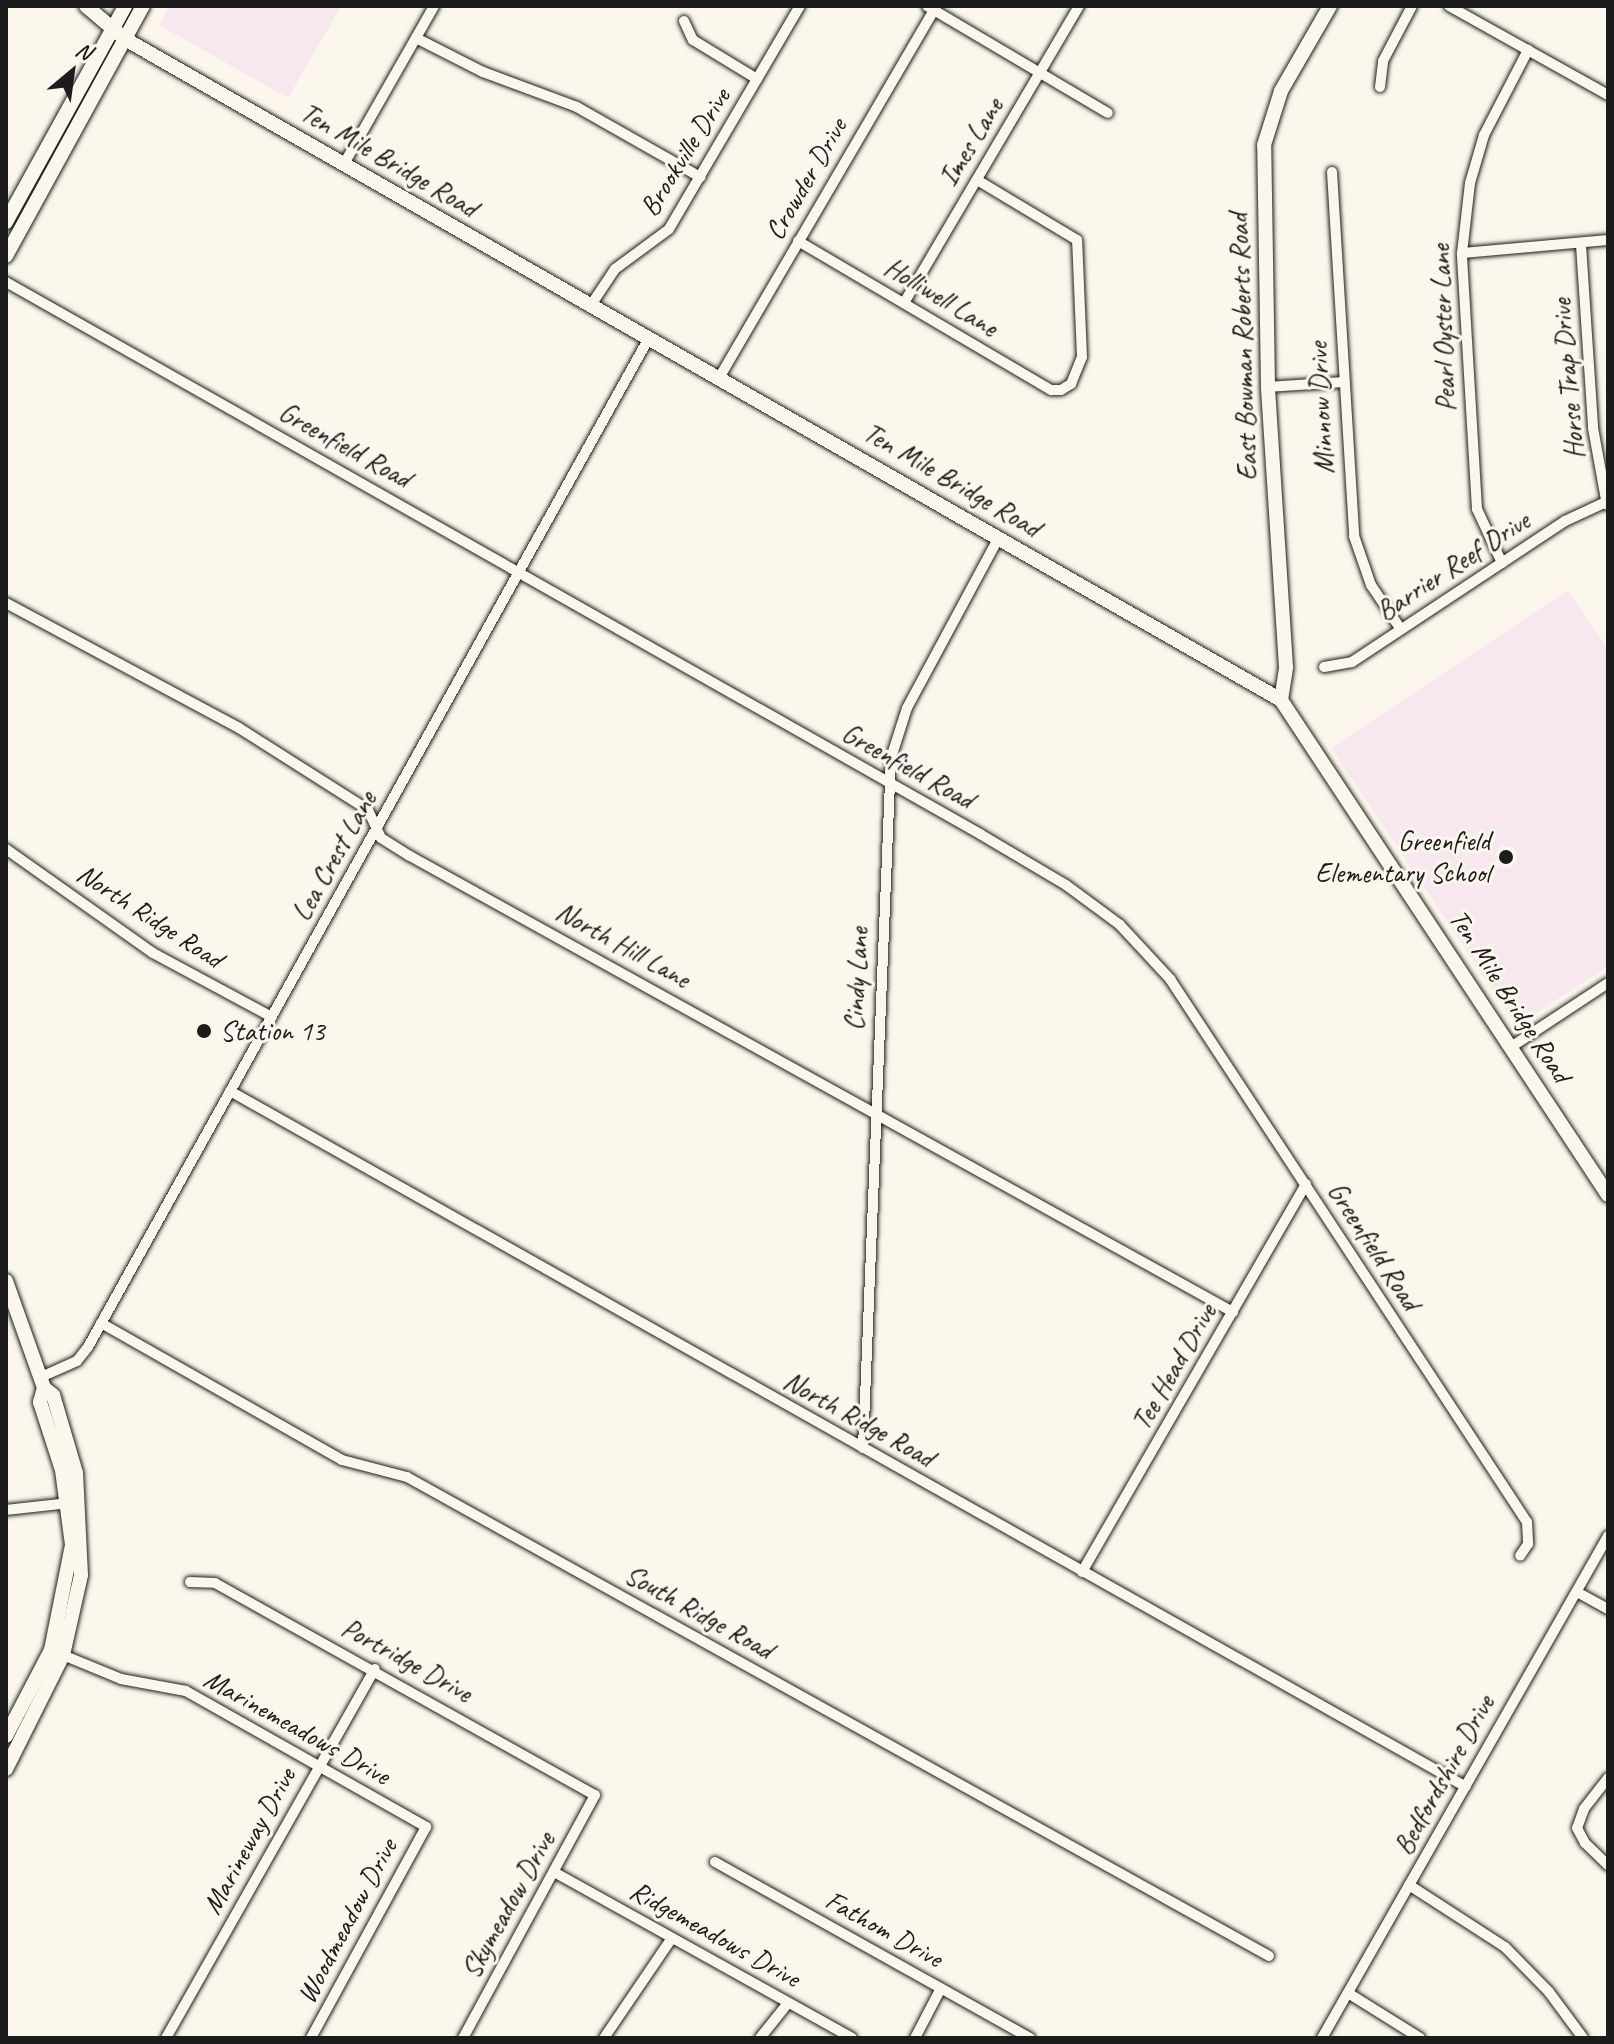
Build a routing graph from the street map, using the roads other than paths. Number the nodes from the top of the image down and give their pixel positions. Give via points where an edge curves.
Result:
1 (86, 6) edge
2 (125, 6) edge
3 (143, 6) edge
4 (434, 6) edge
5 (800, 6) edge
6 (1079, 6) edge
7 (1330, 6) edge
8 (1412, 6) edge
9 (1449, 6) edge
10 (932, 7) edge
11 (684, 21) dead end
12 (112, 30) junction
13 (416, 38) junction
14 (125, 39) junction
15 (1528, 50) junction
16 (1039, 73) junction
17 (757, 79) junction
18 (1380, 87) dead end
19 (1608, 95) edge
20 (1108, 113) dead end
21 (344, 164) junction
22 (1332, 172) dead end
23 (700, 177) junction
24 (977, 180) junction
25 (6, 222) edge
26 (1608, 240) edge
27 (798, 241) junction
28 (1581, 245) junction
29 (1462, 253) junction
30 (6, 256) edge
31 (6, 282) edge
32 (904, 303) junction
33 (591, 305) junction
34 (649, 338) junction
35 (719, 378) junction
36 (1343, 382) junction
37 (1268, 387) junction
38 (1607, 503) edge
39 (999, 537) junction
40 (1502, 563) junction
41 (521, 571) junction
42 (6, 603) edge
43 (1400, 628) junction
44 (1324, 667) dead end
45 (1281, 700) junction
46 (889, 785) junction
47 (377, 827) junction
48 (6, 849) edge
49 (1608, 983) edge
50 (272, 1017) junction
51 (1511, 1047) junction
52 (230, 1091) junction
53 (874, 1113) junction
54 (1306, 1184) junction
55 (1608, 1195) edge
56 (6, 1281) edge
57 (1233, 1312) junction
58 (101, 1323) junction
59 (42, 1383) junction
60 (863, 1448) junction
61 (69, 1503) junction
62 (6, 1510) edge
63 (1608, 1536) edge
64 (1520, 1556) dead end
65 (1082, 1572) junction
66 (190, 1582) dead end
67 (1577, 1592) junction
68 (1608, 1609) edge
69 (57, 1652) junction
70 (375, 1669) junction
71 (6, 1736) edge
72 (318, 1766) junction
73 (6, 1769) edge
74 (1608, 1778) edge
75 (1466, 1787) junction
76 (595, 1795) joint
77 (426, 1827) joint
78 (715, 1862) dead end
79 (1608, 1865) edge
80 (554, 1872) junction
81 (1409, 1885) junction
82 (672, 1938) junction
83 (1269, 1956) dead end
84 (941, 1988) junction
85 (1348, 1993) junction
86 (788, 2003) junction
87 (166, 2038) edge
88 (311, 2038) edge
89 (463, 2038) edge
90 (604, 2038) edge
91 (760, 2038) edge
92 (852, 2038) edge
93 (915, 2038) edge
94 (1030, 2038) edge
95 (1322, 2038) edge
96 (1420, 2038) edge
97 (1583, 2038) edge

1 - 12 street, Ten Mile Bridge Road
2 - 12 street
3 - 14 street
4 - 13 street
5 - 17 street, Brookville Drive
6 - 16 street, Imes Lane
7 - 37 street, East Bowman Roberts Road via 1281,91 1264,145
8 - 18 street via 1383,61
9 - 15 street
10 - 16 street
10 - 27 street, Crowder Drive
11 - 17 street via 693,40
12 - 14 street, Ten Mile Bridge Road
12 - 25 street
13 - 21 street
13 - 23 street via 483,72 577,107
14 - 21 street, Ten Mile Bridge Road
14 - 30 street
15 - 19 street
15 - 29 street, Pearl Oyster Lane via 1484,135 1470,183
16 - 20 street
16 - 24 street, Imes Lane
17 - 23 street, Brookville Drive
21 - 33 street, Ten Mile Bridge Road
22 - 36 street, Minnow Drive
23 - 33 street, Brookville Drive via 669,229 615,269
24 - 32 street, Imes Lane
24 - 32 street, Holliwell Lane via 1077,240 1082,357 1071,384 1051,390
26 - 28 street
27 - 32 street, Holliwell Lane
27 - 35 street, Crowder Drive
28 - 29 street
28 - 38 street, Horse Trap Drive via 1593,428
29 - 40 street, Pearl Oyster Lane via 1477,509
31 - 41 street, Greenfield Road
33 - 34 street, Ten Mile Bridge Road
34 - 35 street, Ten Mile Bridge Road
34 - 41 street, Lea Crest Lane
35 - 39 street, Ten Mile Bridge Road
36 - 37 street
36 - 43 street, Minnow Drive via 1357,552 1371,585
37 - 45 street, East Bowman Roberts Road via 1286,667
38 - 40 street, Barrier Reef Drive via 1565,521
39 - 45 street, Ten Mile Bridge Road
39 - 46 street, Cindy Lane via 907,708 891,758
40 - 43 street, Barrier Reef Drive
41 - 46 street, Greenfield Road
41 - 47 street, Lea Crest Lane
42 - 47 street, North Hill Lane via 239,728 368,810
43 - 44 street, Barrier Reef Drive via 1344,667
45 - 51 street, Ten Mile Bridge Road
46 - 53 street, Cindy Lane
46 - 54 street, Greenfield Road via 1066,885 1120,925 1170,979
47 - 50 street, Lea Crest Lane
47 - 53 street, North Hill Lane via 381,838 410,856
48 - 50 street, North Ridge Road via 142,946
49 - 51 street
50 - 52 street, Lea Crest Lane
51 - 55 street, Ten Mile Bridge Road
52 - 58 street, Lea Crest Lane
52 - 60 street, North Ridge Road
53 - 57 street, North Hill Lane
53 - 60 street, Cindy Lane
54 - 57 street, Tee Head Drive
54 - 64 street, Greenfield Road via 1527,1522 1528,1544
56 - 59 street
57 - 65 street, Tee Head Drive
58 - 59 street, Lea Crest Lane via 77,1361
58 - 83 street, South Ridge Road via 342,1460 407,1477
59 - 61 street via 40,1402
59 - 69 street via 53,1395 66,1435 80,1502 81,1575
60 - 65 street, North Ridge Road
61 - 62 street
61 - 69 street via 72,1545
63 - 67 street, Bedfordshire Drive
65 - 75 street, North Ridge Road
66 - 70 street, Portridge Drive via 215,1583
67 - 68 street
67 - 75 street, Bedfordshire Drive
69 - 71 street
69 - 72 street, Marinemeadows Drive via 121,1679 186,1691
69 - 73 street
70 - 72 street, Marineway Drive
70 - 76 street, Portridge Drive
72 - 77 street, Marinemeadows Drive
72 - 87 street, Marineway Drive
74 - 79 street via 1577,1828
75 - 81 street, Bedfordshire Drive
76 - 80 street, Skymeadow Drive
77 - 88 street, Woodmeadow Drive
78 - 84 street, Fathom Drive
80 - 82 street, Ridgemeadows Drive
80 - 89 street, Skymeadow Drive
81 - 85 street, Bedfordshire Drive
81 - 97 street via 1505,1947 1549,1992
82 - 86 street, Ridgemeadows Drive
82 - 90 street
84 - 93 street
84 - 94 street, Fathom Drive
85 - 95 street, Bedfordshire Drive
85 - 96 street
86 - 91 street
86 - 92 street, Ridgemeadows Drive

